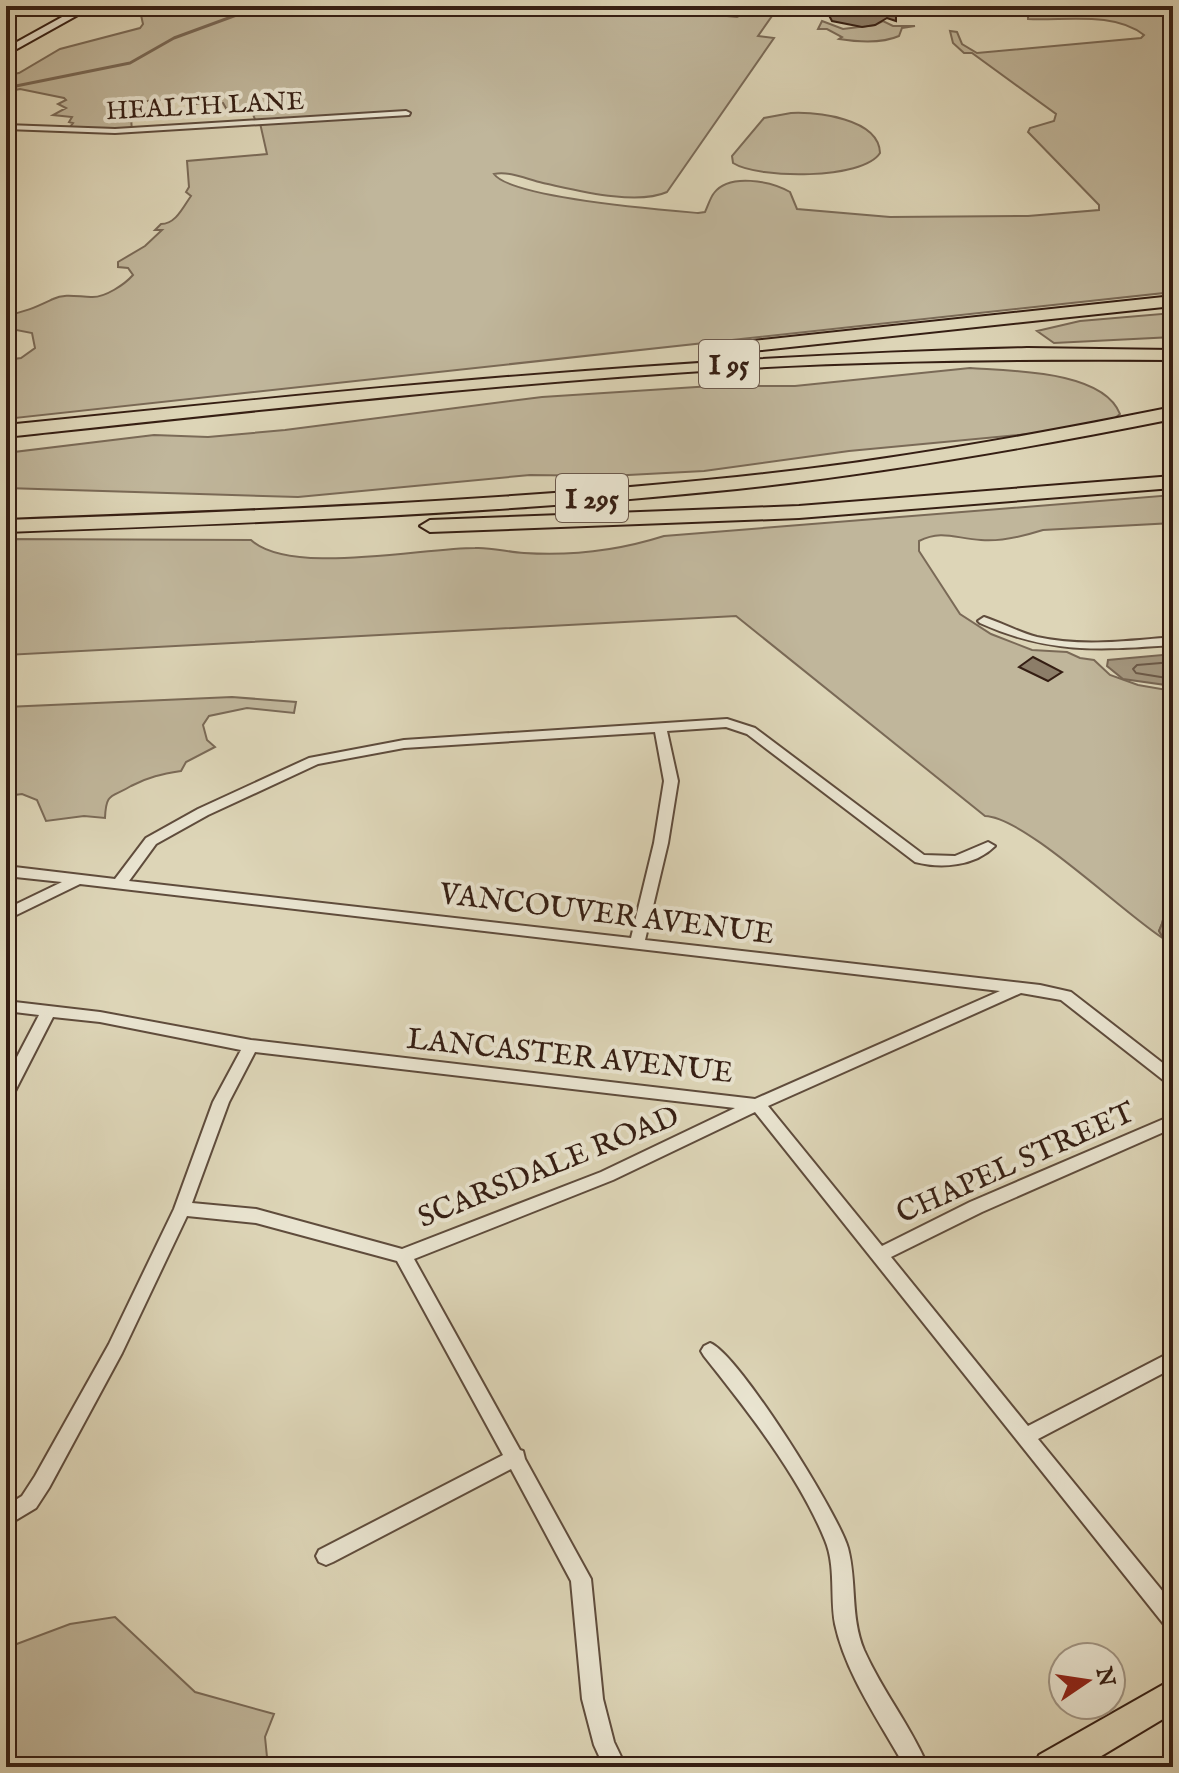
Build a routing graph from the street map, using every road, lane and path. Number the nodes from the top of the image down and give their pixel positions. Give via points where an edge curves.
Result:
1 (21, 6) edge
2 (89, 6) edge
3 (6, 9) edge
4 (6, 43) edge
5 (19, 44) junction
6 (6, 52) edge
7 (406, 113) dead end
8 (6, 127) edge
9 (1173, 301) edge
10 (1173, 355) edge
11 (287, 402) junction
12 (1173, 413) edge
13 (6, 431) edge
14 (1170, 483) edge
15 (6, 527) edge
16 (984, 621) dead end
17 (1173, 641) edge
18 (660, 727) junction
19 (988, 846) dead end
20 (6, 871) edge
21 (76, 881) junction
22 (119, 884) junction
23 (6, 915) edge
24 (637, 945) junction
25 (1020, 988) junction
26 (6, 1006) edge
27 (49, 1011) junction
28 (251, 1046) junction
29 (1173, 1079) edge
30 (6, 1093) edge
31 (758, 1105) junction
32 (1173, 1121) edge
33 (182, 1209) junction
34 (880, 1255) junction
35 (403, 1256) junction
36 (710, 1351) dead end
37 (1173, 1359) edge
38 (1026, 1436) junction
39 (516, 1457) junction
40 (6, 1517) edge
41 (326, 1556) dead end
42 (1173, 1620) edge
43 (1173, 1695) edge
44 (615, 1767) edge
45 (917, 1767) edge
46 (1051, 1767) edge

1 - 3 street
2 - 5 main road
4 - 5 street
5 - 6 main road
7 - 8 street, HEALTH LANE via 115,131
9 - 11 highway via 500,373
10 - 11 highway, I 95 via 755,362
11 - 13 highway, I 95
12 - 15 highway, I 295 via 921,459 661,492 465,507
14 - 15 highway via 923,504 599,522 370,528
16 - 17 street via 1065,647
18 - 19 street via 727,723 751,731 920,859 939,864 968,858
18 - 22 street via 404,744 314,761 151,841
18 - 24 street via 671,781
20 - 21 street, VANCOUVER AVENUE
21 - 22 street, VANCOUVER AVENUE
21 - 23 street
22 - 24 street, VANCOUVER AVENUE
24 - 25 street, VANCOUVER AVENUE
25 - 29 street, VANCOUVER AVENUE via 1066,996
25 - 31 street, SCARSDALE ROAD
26 - 27 street, LANCASTER AVENUE
27 - 28 street, LANCASTER AVENUE
27 - 30 street
28 - 31 street, LANCASTER AVENUE
28 - 33 street via 221,1102
31 - 34 street, LANCASTER AVENUE
31 - 35 street, SCARSDALE ROAD via 607,1176
32 - 34 street, CHAPEL STREET
33 - 35 street via 256,1216
33 - 40 street via 116,1348 42,1482 29,1502
34 - 38 street, LANCASTER AVENUE
35 - 39 street
36 - 45 street via 782,1448 835,1537 848,1636
37 - 38 street
38 - 42 street, LANCASTER AVENUE
39 - 41 street
39 - 44 street via 581,1579 591,1693 604,1749
43 - 46 main road

